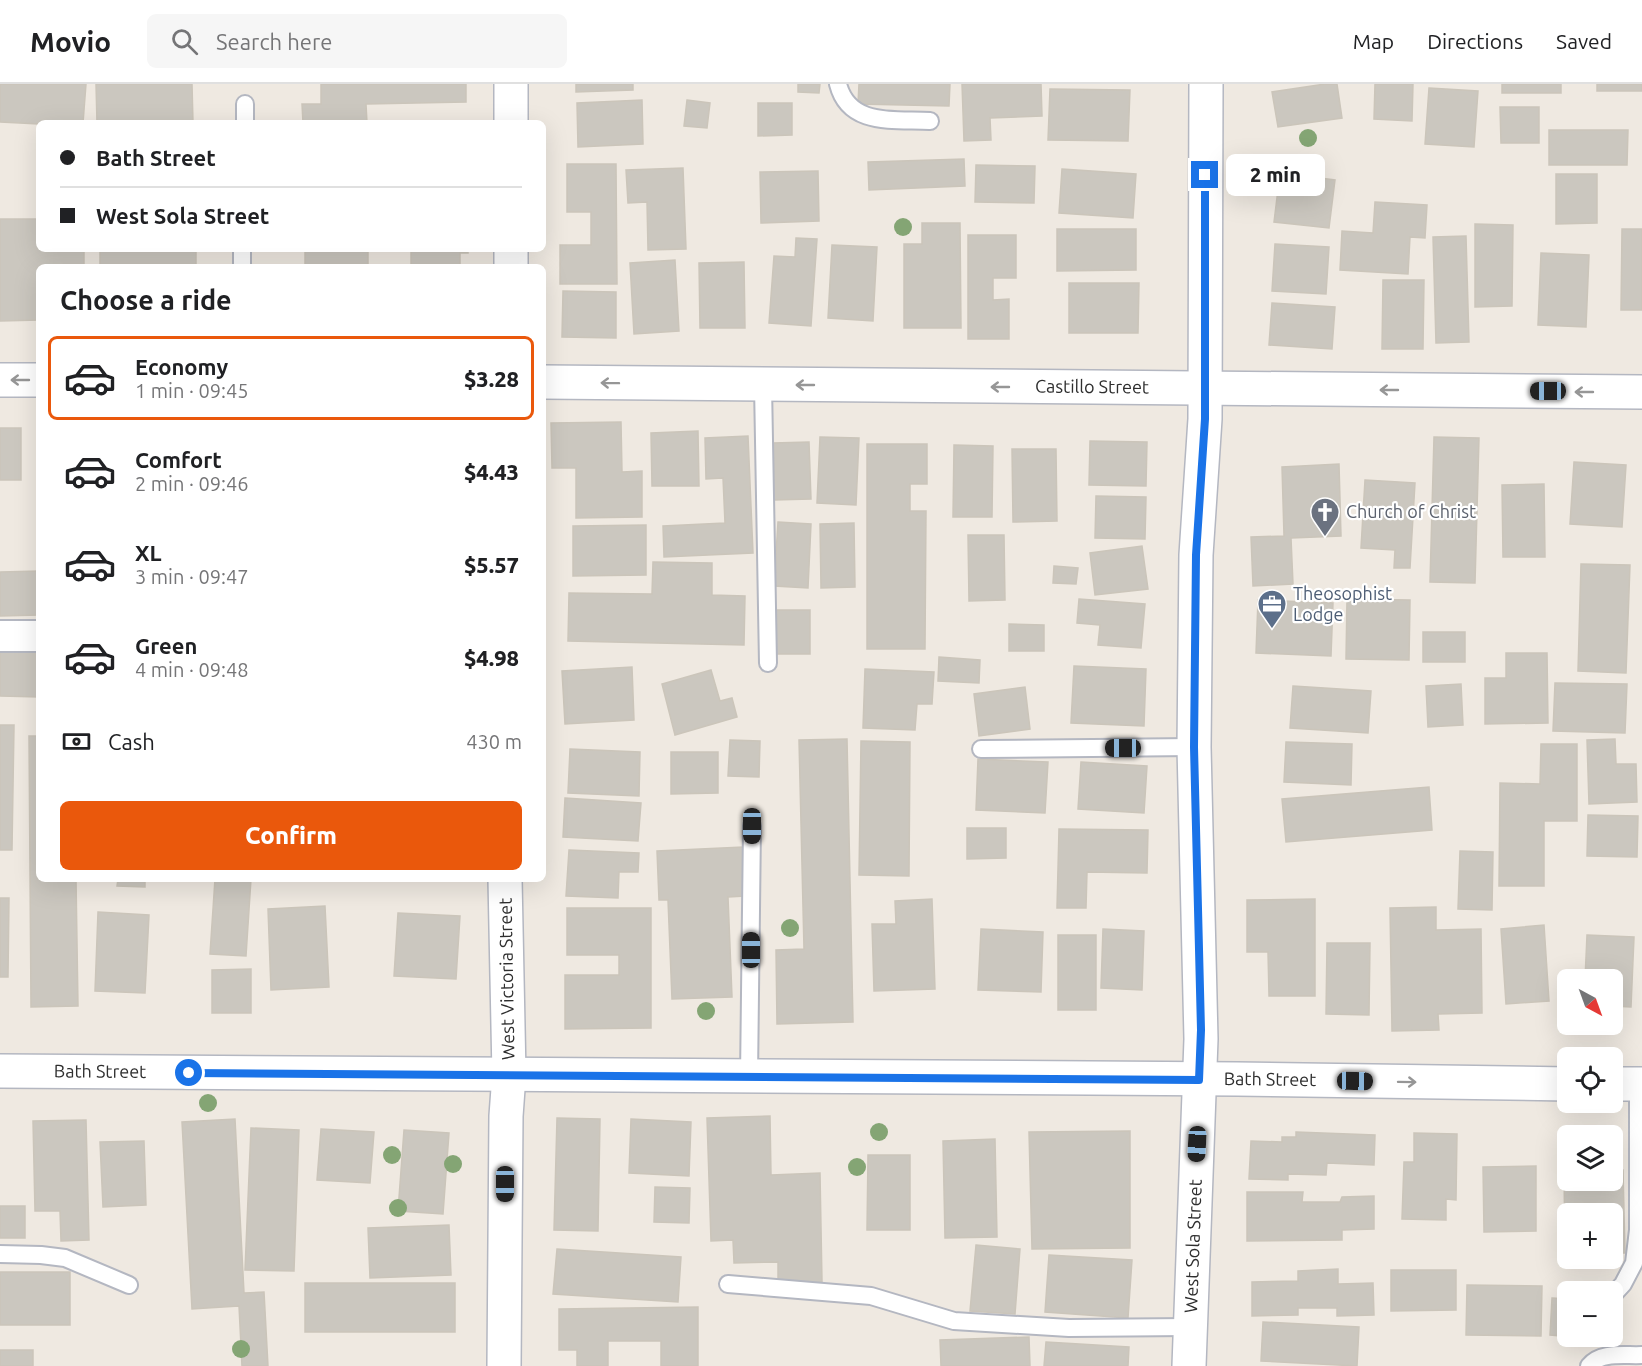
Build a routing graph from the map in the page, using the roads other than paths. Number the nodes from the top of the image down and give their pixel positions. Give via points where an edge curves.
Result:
1 (511, 84) edge
2 (838, 84) edge
3 (1206, 84) edge
4 (245, 104) dead end
5 (244, 120) edge
6 (511, 120) edge
7 (930, 121) dead end
8 (0, 380) edge
9 (36, 380) edge
10 (546, 382) edge
11 (763, 385) junction
12 (1205, 387) junction
13 (1642, 392) edge
14 (0, 629) edge
15 (36, 629) edge
16 (0, 643) edge
17 (36, 643) edge
18 (768, 663) dead end
19 (1194, 747) junction
20 (981, 749) dead end
21 (752, 826) dead end
22 (505, 882) edge
23 (0, 1071) edge
24 (508, 1076) junction
25 (749, 1077) junction
26 (1199, 1080) junction
27 (1557, 1084) edge
28 (1631, 1084) edge
29 (0, 1254) edge
30 (729, 1284) dead end
31 (1623, 1284) edge
32 (129, 1285) dead end
33 (1189, 1327) junction
34 (1642, 1355) edge
35 (504, 1366) edge
36 (1188, 1366) edge
37 (1589, 1366) edge

1 - 6 street
2 - 7 lane via 850,108 864,116
3 - 12 street, West Sola Street
4 - 5 lane
9 -> 8 street
11 -> 10 street, Castillo Street
12 -> 11 street, Castillo Street
11 - 18 lane
13 -> 12 street, Castillo Street
12 - 19 street, West Sola Street via 1196,555
14 - 15 lane
16 - 17 lane
19 - 20 lane
19 - 26 street, West Sola Street
21 - 25 lane
22 - 24 street, West Victoria Street
23 - 24 street, Bath Street
24 - 25 street, Bath Street
24 - 35 street, West Victoria Street
25 - 26 street, Bath Street
26 -> 27 street, Bath Street
26 - 33 street, West Sola Street
28 - 31 lane via 1638,1230 1634,1263
29 - 32 lane via 65,1258
30 - 33 lane via 871,1296 954,1321 1057,1327
33 - 36 street, West Sola Street
34 - 37 lane via 1606,1356

